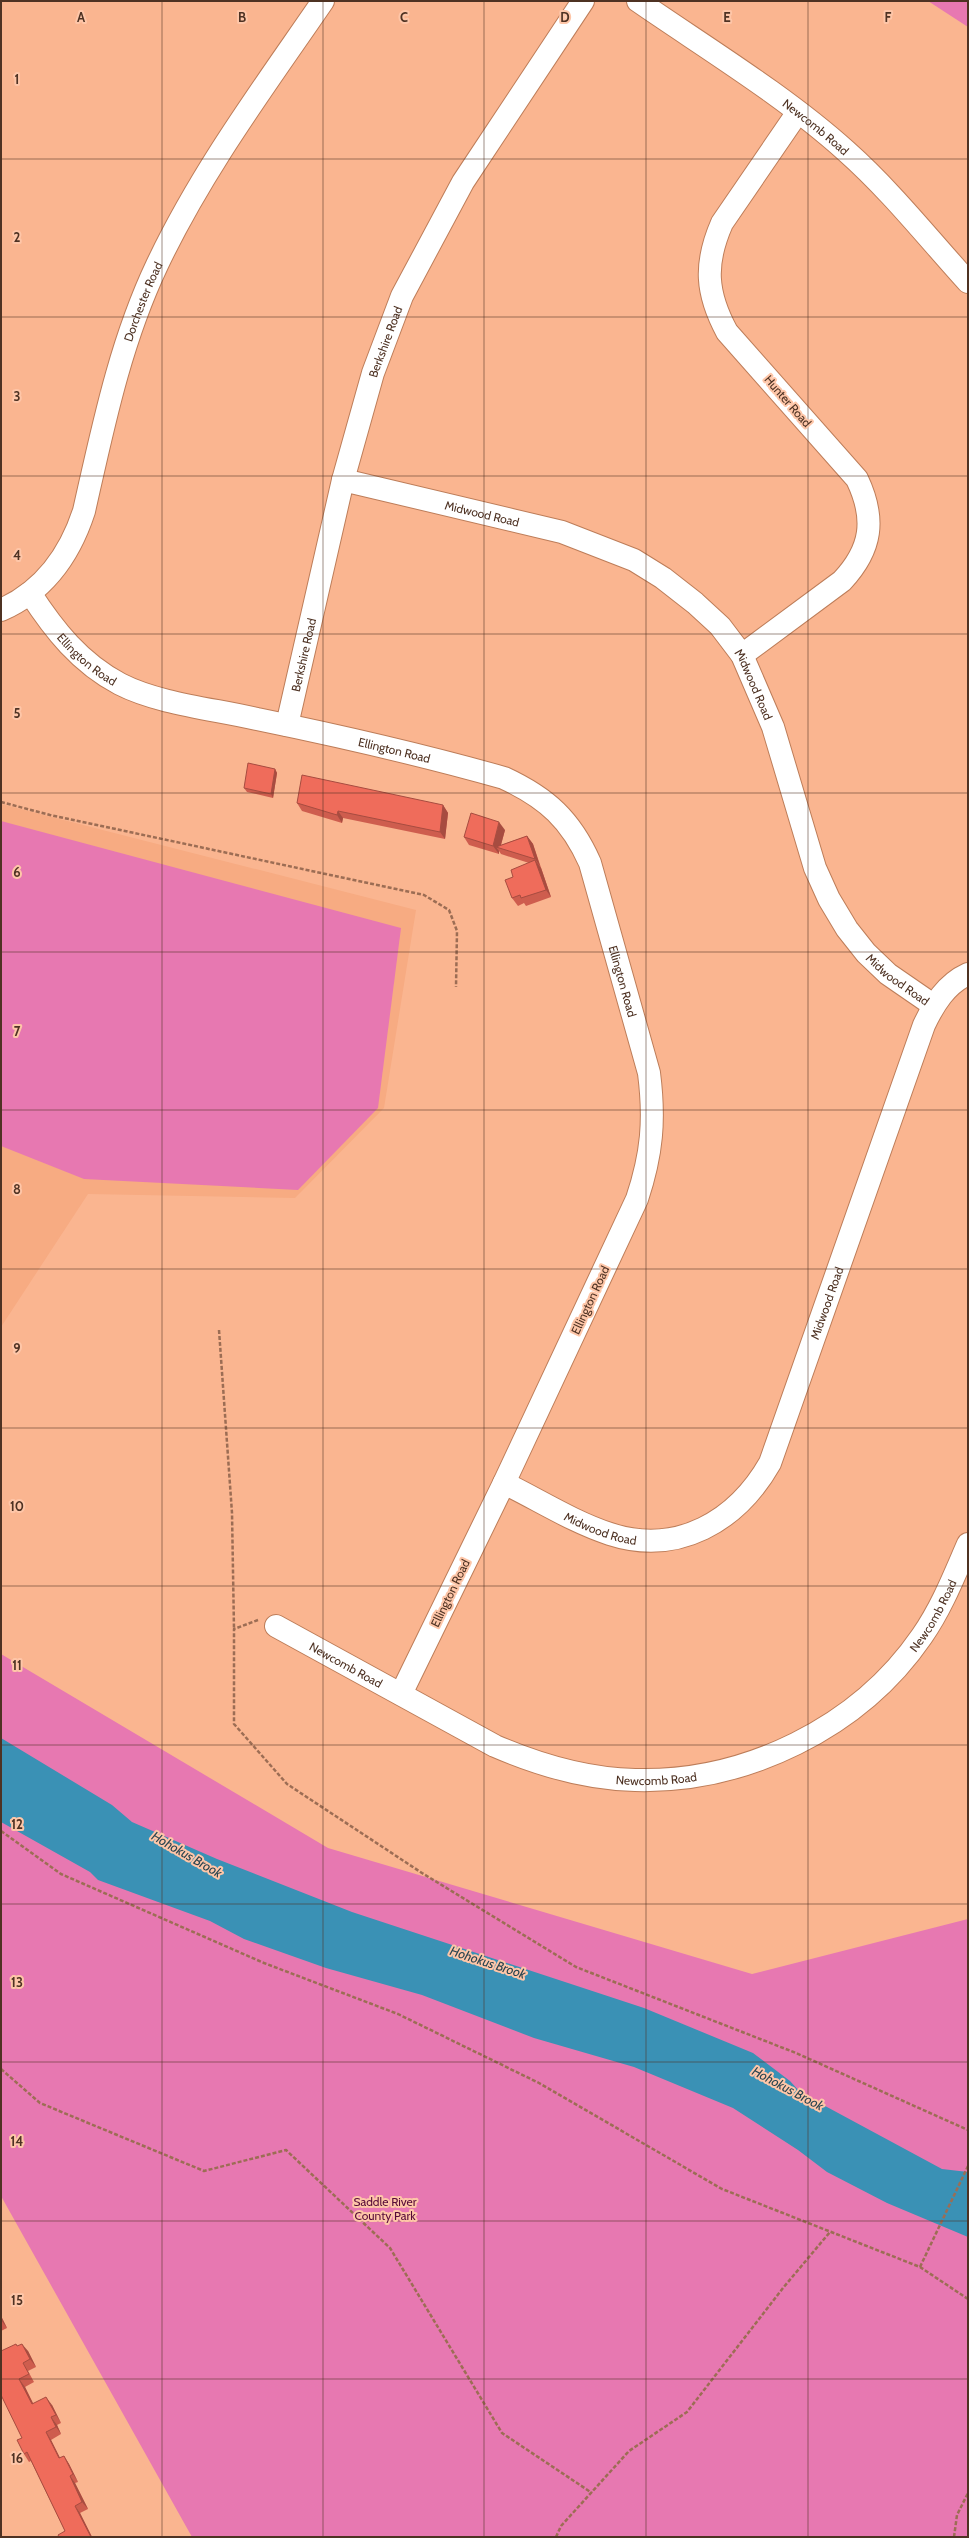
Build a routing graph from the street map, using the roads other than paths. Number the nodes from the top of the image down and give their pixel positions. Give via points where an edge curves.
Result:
1 (323, 1) edge
2 (583, 1) edge
3 (638, 1) edge
4 (798, 112) junction
5 (968, 282) edge
6 (343, 480) junction
7 (30, 593) junction
8 (1, 610) edge
9 (742, 655) junction
10 (287, 725) junction
11 (968, 974) edge
12 (933, 1005) junction
13 (504, 1483) junction
14 (968, 1544) edge
15 (276, 1626) road end
16 (401, 1694) junction

1 - 7 street, Dorchester Road via 211,165 157,266 115,378 78,530 50,575
2 - 6 street, Berkshire Road via 463,182 402,296 373,373
3 - 4 street, Newcomb Road
4 - 5 street, Newcomb Road via 846,151 882,186
4 - 9 street, Hunter Road via 722,223 712,249 709,268 710,289 717,313 727,332 857,479 869,513 869,532 864,550 842,581
6 - 9 street, Midwood Road via 562,532 634,560 695,602 720,626
6 - 10 street, Berkshire Road
7 - 8 street, Dorchester Road
7 - 10 street, Ellington Road via 71,649 94,668 121,684 149,695
9 - 12 street, Midwood Road via 778,741 815,868 829,899 847,929 866,953 888,974
10 - 13 street, Ellington Road via 504,778 527,788 550,804 567,822 590,863 649,1073 653,1103 648,1166 637,1199
11 - 12 street via 947,989
12 - 13 street, Midwood Road via 770,1463 757,1485 740,1504 724,1517 682,1536 658,1540 634,1539 594,1528
13 - 16 street, Ellington Road
14 - 16 street, Newcomb Road via 941,1606 922,1636 874,1690 812,1736 741,1766 699,1775 634,1780 558,1769 495,1746
15 - 16 street, Newcomb Road

